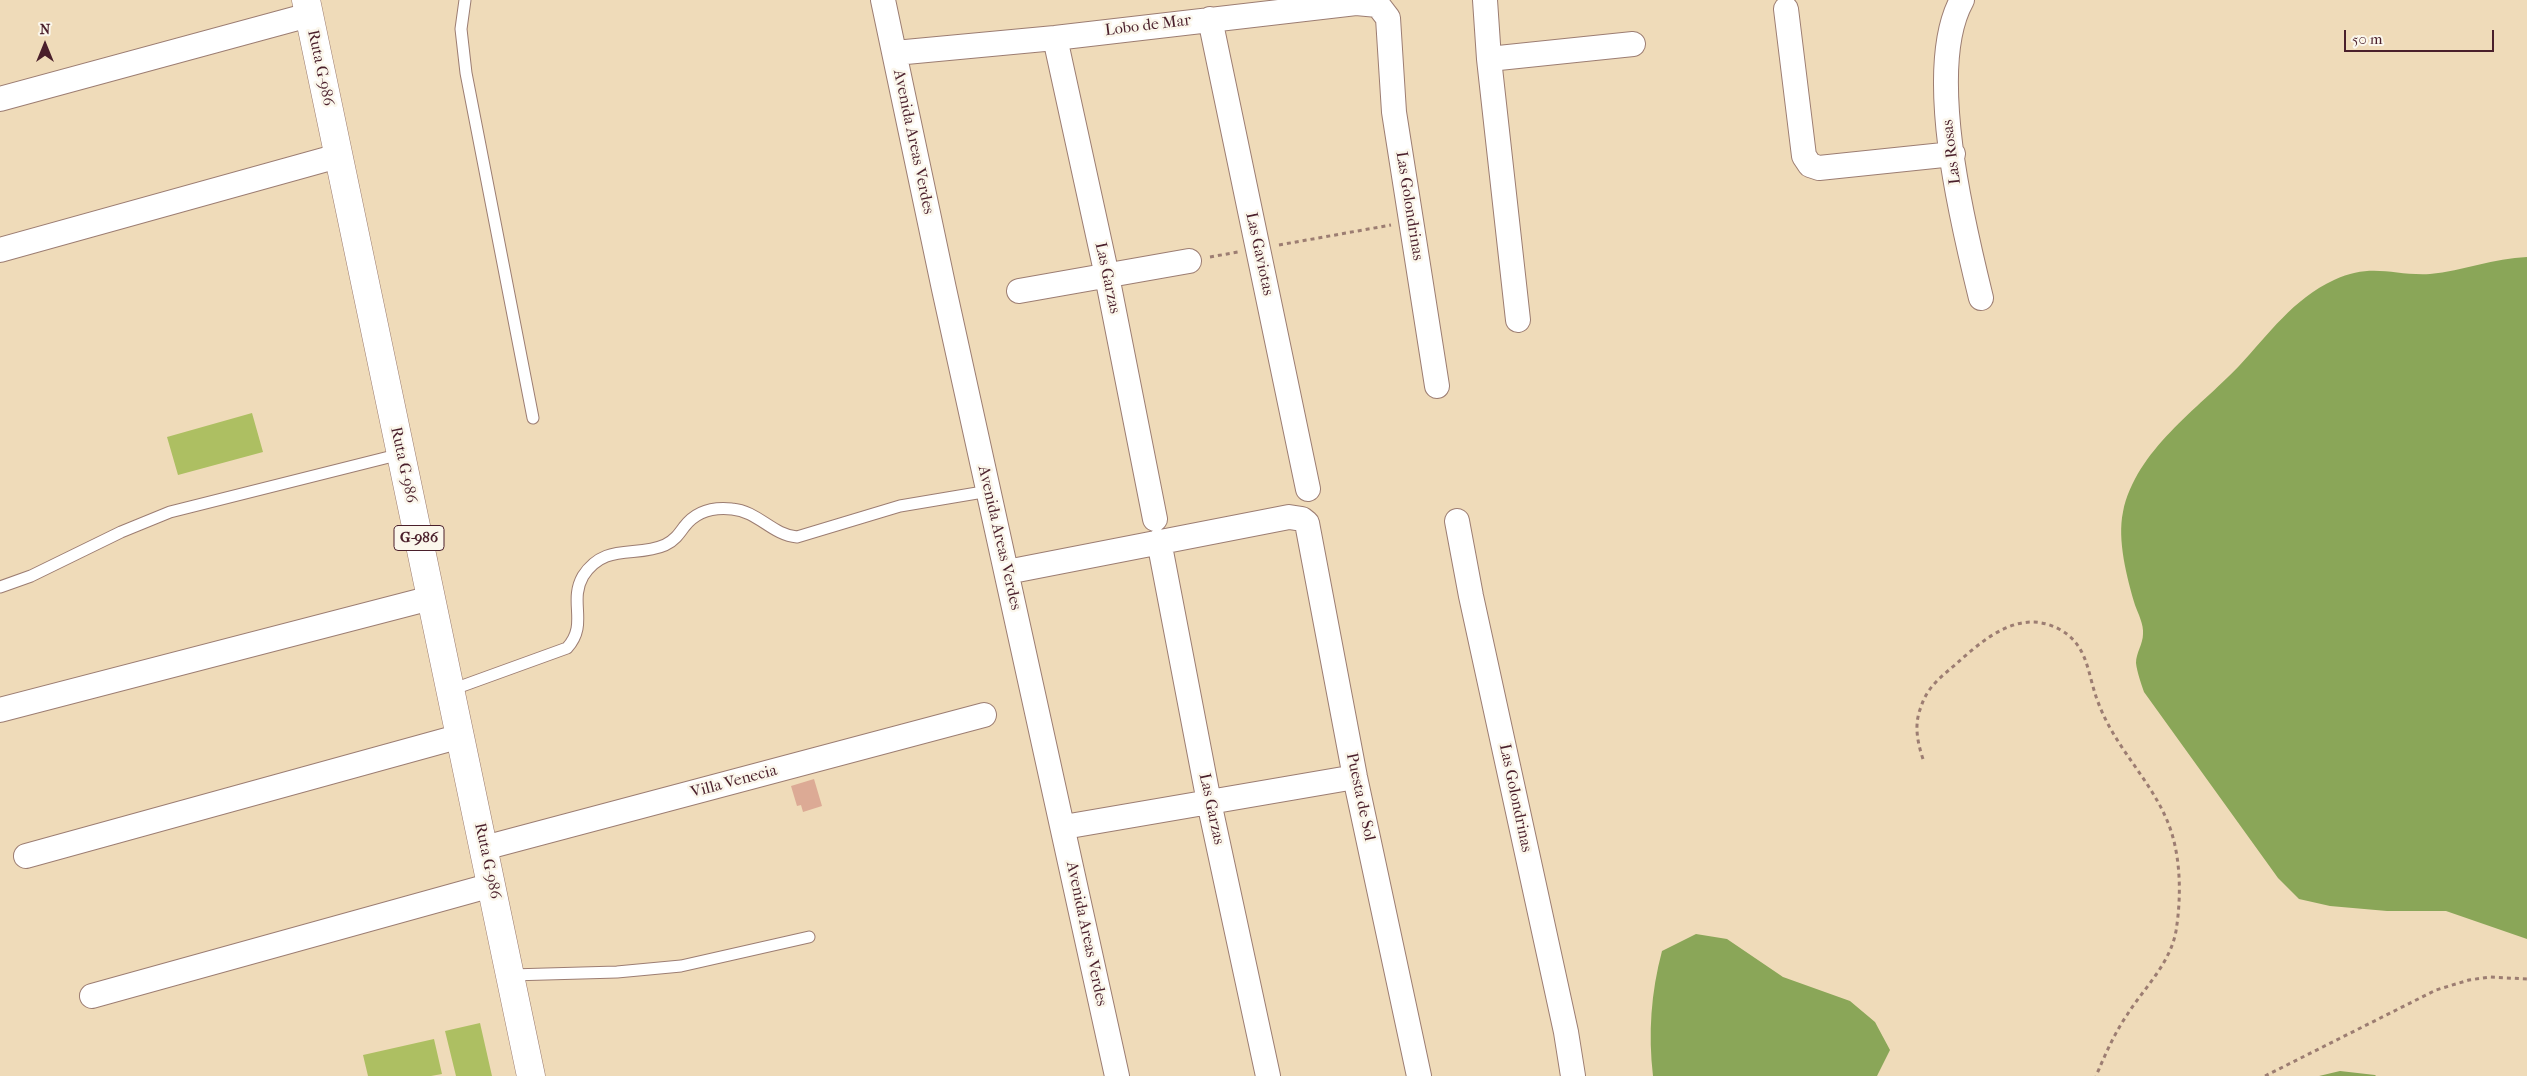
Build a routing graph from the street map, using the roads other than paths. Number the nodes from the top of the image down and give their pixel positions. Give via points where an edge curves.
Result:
1 (465, 0) edge
2 (883, 0) edge
3 (1484, 0) edge
4 (1957, 2) edge
5 (307, 8) edge
6 (1786, 9) dead end
7 (1210, 19) junction
8 (1388, 24) joint
9 (1055, 38) junction
10 (1633, 44) dead end
11 (895, 53) junction
12 (1489, 59) junction
13 (0, 98) edge
14 (1953, 154) junction
15 (338, 156) junction
16 (0, 250) edge
17 (1189, 261) road end
18 (1107, 276) junction
19 (1019, 292) dead end
20 (1981, 298) dead end
21 (1518, 320) dead end
22 (1437, 386) dead end
23 (533, 418) dead end
24 (401, 454) junction
25 (1308, 489) dead end
26 (989, 491) junction
27 (1457, 521) dead end
28 (1157, 530) junction
29 (1007, 572) junction
30 (0, 587) edge
31 (431, 598) junction
32 (451, 690) junction
33 (0, 710) edge
34 (984, 715) dead end
35 (460, 736) junction
36 (1355, 777) junction
37 (1209, 802) junction
38 (1064, 827) junction
39 (484, 848) junction
40 (26, 856) dead end
41 (492, 885) junction
42 (809, 937) dead end
43 (511, 975) junction
44 (92, 996) dead end
45 (531, 1076) edge
46 (1117, 1076) edge
47 (1268, 1076) edge
48 (1419, 1076) edge
49 (1573, 1076) edge

1 - 23 lane via 462,51
2 - 11 street, Avenida Areas Verdes
3 - 12 street
4 - 14 street, Las Rosas via 1947,69 1947,116
5 - 13 street
5 - 15 main road, Ruta G-986 / G-986
6 - 14 street via 1804,156 1810,165 1819,168
7 - 8 street, Lobo de Mar via 1372,3 1382,9
7 - 9 street, Lobo de Mar
7 - 25 street, Las Gaviotas
8 - 22 street, Las Golondrinas via 1394,112
9 - 11 street, Lobo de Mar
9 - 18 street, Las Garzas
10 - 12 street
11 - 26 street, Avenida Areas Verdes
12 - 21 street
14 - 20 street, Las Rosas via 1963,226
15 - 16 street
15 - 24 main road, Ruta G-986 / G-986
17 - 18 street
18 - 19 street
18 - 28 street, Las Garzas
24 - 30 lane via 170,512 32,576
24 - 31 main road, Ruta G-986 / G-986
26 - 29 street, Avenida Areas Verdes
26 - 32 lane via 900,506 797,537 782,534 746,512 721,508 706,511 692,518 666,545 612,553 591,567 578,586 579,626 567,648
27 - 49 street, Las Golondrinas
28 - 29 street
28 - 36 street, Puesta de Sol via 1302,518 1309,528
28 - 37 street, Las Garzas
29 - 38 street, Avenida Areas Verdes
31 - 32 main road, Ruta G-986 / G-986
31 - 33 street
32 - 35 main road, Ruta G-986 / G-986
34 - 39 street, Villa Venecia
35 - 39 main road, Ruta G-986 / G-986
35 - 40 street
36 - 37 street
36 - 48 street, Puesta de Sol
37 - 38 street
37 - 47 street, Las Garzas
38 - 46 street, Avenida Areas Verdes
39 - 41 main road, Ruta G-986 / G-986
41 - 43 main road, Ruta G-986 / G-986
41 - 44 street
42 - 43 lane via 681,966 617,972
43 - 45 main road, Ruta G-986 / G-986

